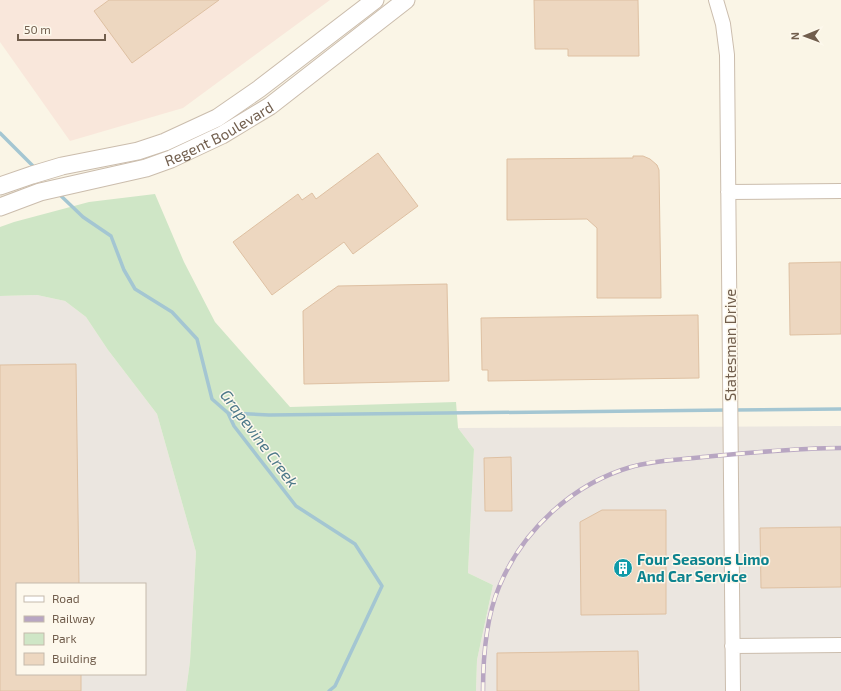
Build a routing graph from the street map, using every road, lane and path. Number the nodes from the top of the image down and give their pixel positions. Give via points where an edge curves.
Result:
1 (375, 0) edge
2 (406, 0) edge
3 (716, 0) edge
4 (0, 186) edge
5 (841, 191) edge
6 (728, 192) junction
7 (0, 207) edge
8 (841, 645) edge
9 (732, 646) junction
10 (732, 691) edge

1 - 4 street, Regent Boulevard via 217,118 165,142 47,170
2 - 7 street, Regent Boulevard via 270,106 222,135 146,168 40,192
3 - 6 street, Statesman Drive via 723,24 727,55
5 - 6 street
6 - 9 street, Statesman Drive
8 - 9 street
9 - 10 street, Statesman Drive

